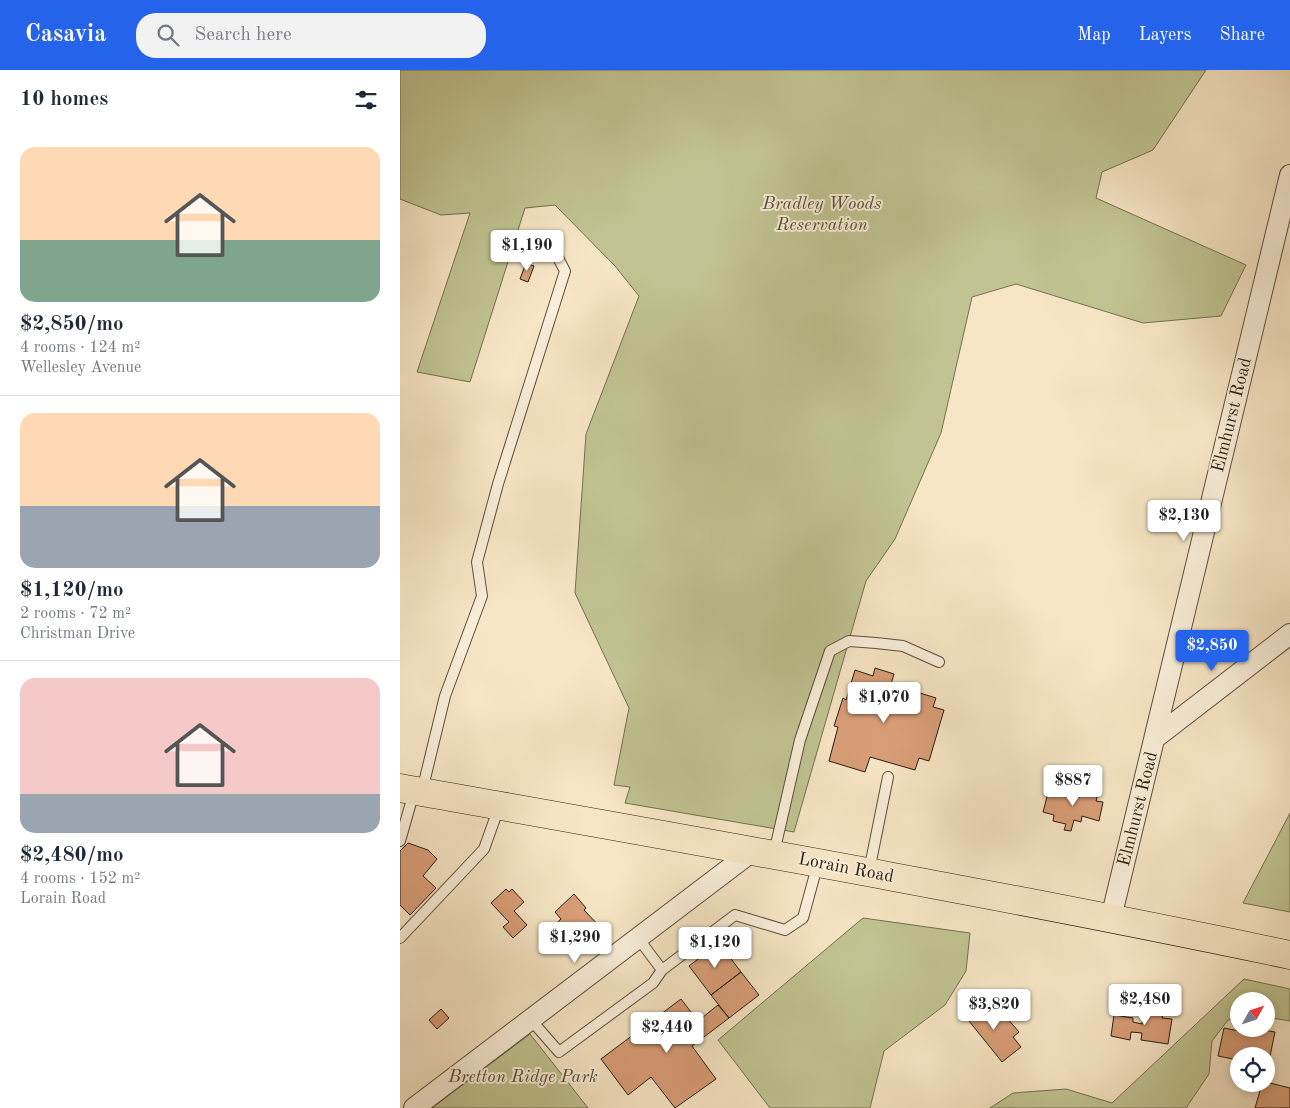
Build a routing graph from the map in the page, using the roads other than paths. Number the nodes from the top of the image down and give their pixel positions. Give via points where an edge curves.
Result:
1 (1290, 175) edge
2 (556, 254) dead end
3 (1290, 634) edge
4 (939, 662) dead end
5 (1155, 738) junction
6 (888, 777) dead end
7 (412, 790) edge
8 (500, 806) junction
9 (400, 841) edge
10 (764, 852) junction
11 (818, 862) junction
12 (869, 872) junction
13 (1112, 918) junction
14 (400, 938) edge
15 (638, 938) junction
16 (1290, 955) edge
17 (662, 970) junction
18 (531, 1020) junction
19 (414, 1108) edge

1 - 5 street, Elmhurst Road
2 - 7 lane via 565,271 477,562 482,596
3 - 5 street
4 - 10 lane via 903,646 876,643 849,641 830,651
5 - 13 street, Elmhurst Road
6 - 12 lane
7 - 8 main road, Lorain Road
7 - 9 lane
8 - 10 main road, Lorain Road
8 - 14 lane via 484,849
10 - 11 main road, Lorain Road
10 - 15 street
11 - 12 main road, Lorain Road
11 - 17 lane via 803,918 785,930 735,915
12 - 13 main road, Lorain Road
13 - 16 main road, Lorain Road
15 - 17 lane
15 - 18 street
17 - 18 lane via 653,983 559,1052
18 - 19 street

